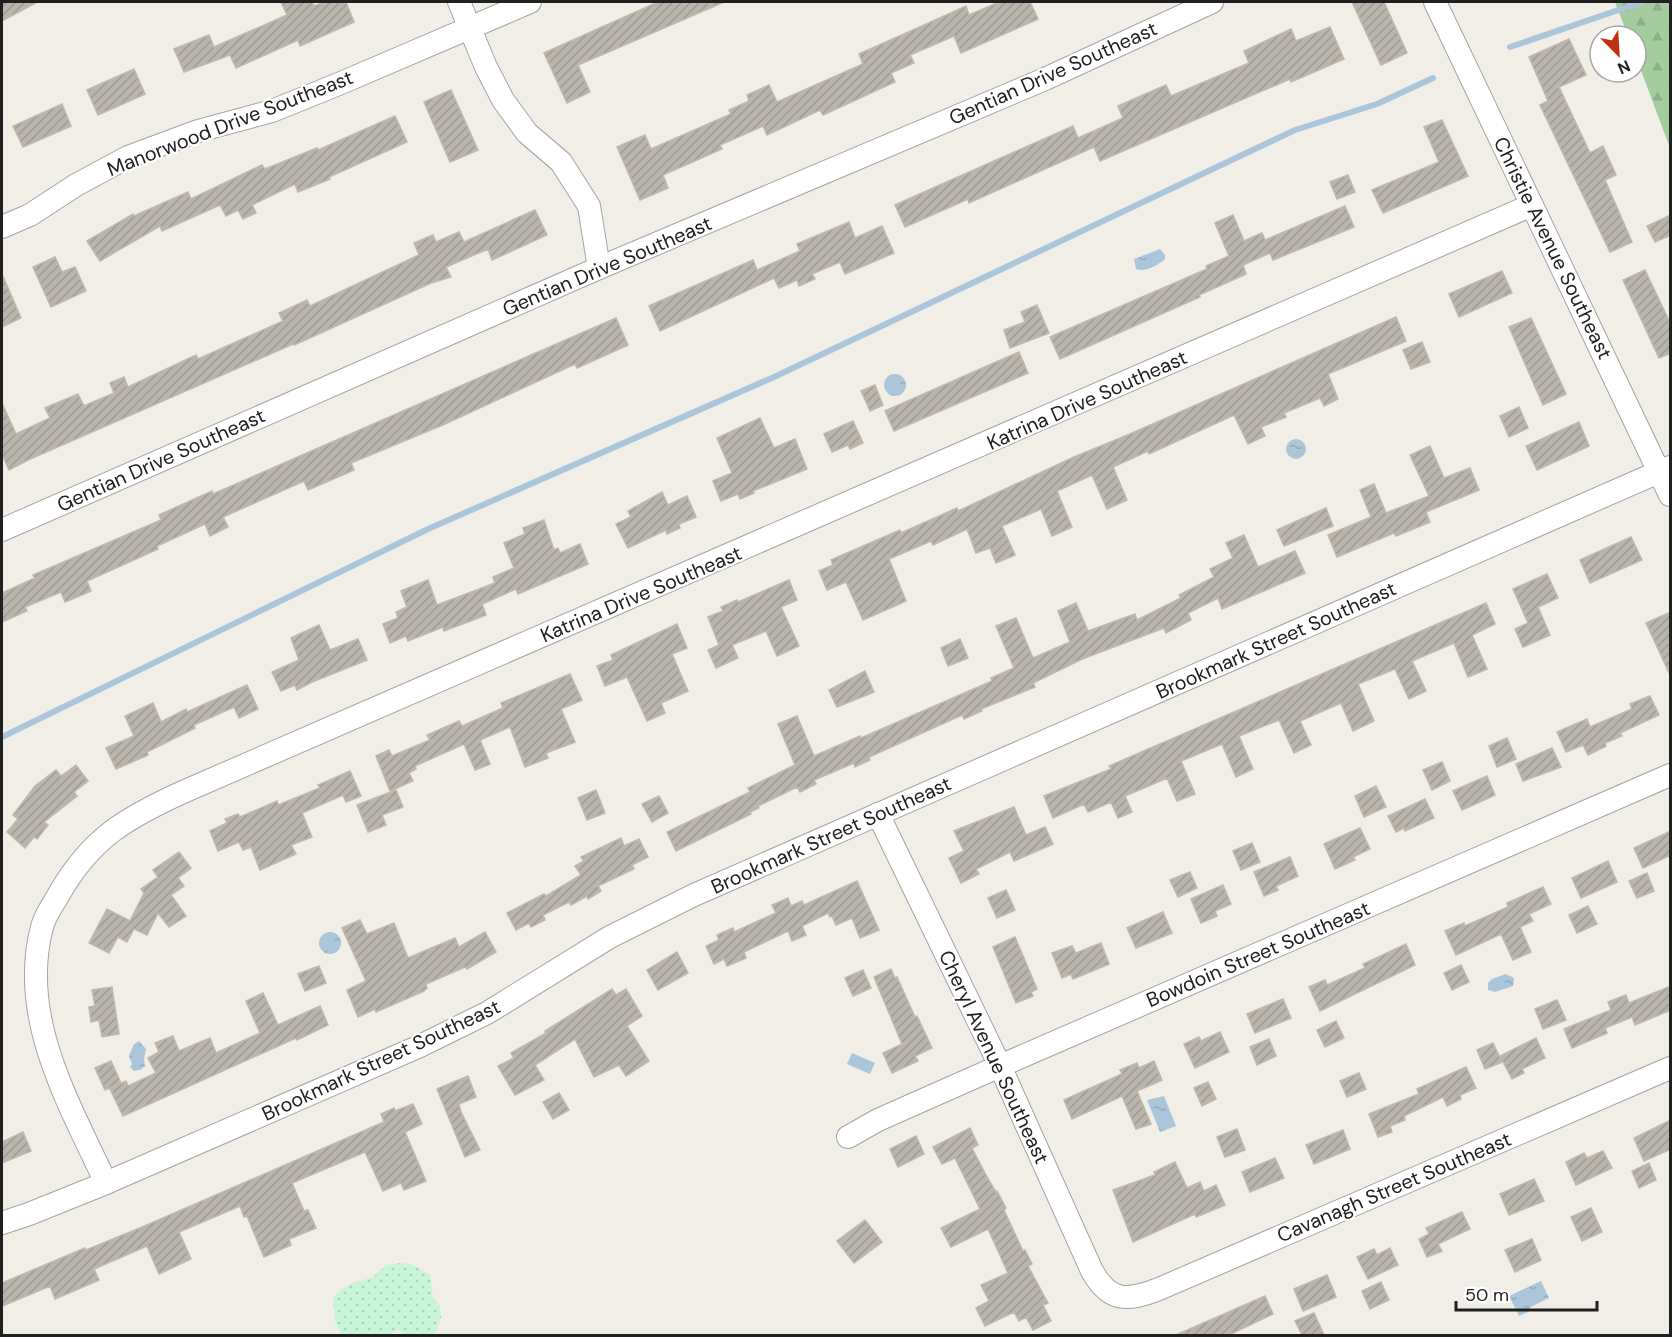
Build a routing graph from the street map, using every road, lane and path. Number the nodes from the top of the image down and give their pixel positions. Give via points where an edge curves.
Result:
1 (459, 2) edge
2 (530, 2) edge
3 (1212, 2) edge
4 (1435, 2) edge
5 (471, 27) junction
6 (1532, 205) junction
7 (2, 227) edge
8 (599, 268) junction
9 (1665, 469) edge
10 (1671, 495) edge
11 (2, 530) edge
12 (1671, 775) edge
13 (878, 814) junction
14 (1000, 1066) junction
15 (1671, 1068) edge
16 (848, 1137) dead end
17 (106, 1183) junction
18 (2, 1223) edge
19 (1115, 1295) joint

1 - 5 street
2 - 5 street, Manorwood Drive Southeast
3 - 8 street, Gentian Drive Southeast via 1045,79
4 - 6 street, Christie Avenue Southeast
5 - 7 street, Manorwood Drive Southeast via 272,111 198,131 128,158
5 - 8 street via 503,100 527,133 561,162 589,206
6 - 9 street, Christie Avenue Southeast
6 - 17 street, Katrina Drive Southeast via 183,792 141,811 106,834 72,872 48,914 42,926 35,971 38,1014 50,1057
8 - 11 street, Gentian Drive Southeast
9 - 10 street, Christie Avenue Southeast
9 - 13 street, Brookmark Street Southeast
12 - 14 street, Bowdoin Street Southeast
13 - 14 street, Cheryl Avenue Southeast
13 - 17 street, Brookmark Street Southeast via 640,920 487,1013 420,1046
14 - 16 street, Bowdoin Street Southeast
14 - 19 street, Cheryl Avenue Southeast via 1092,1271 1100,1284
15 - 19 street, Cavanagh Street Southeast via 1137,1298
17 - 18 street, Brookmark Street Southeast

